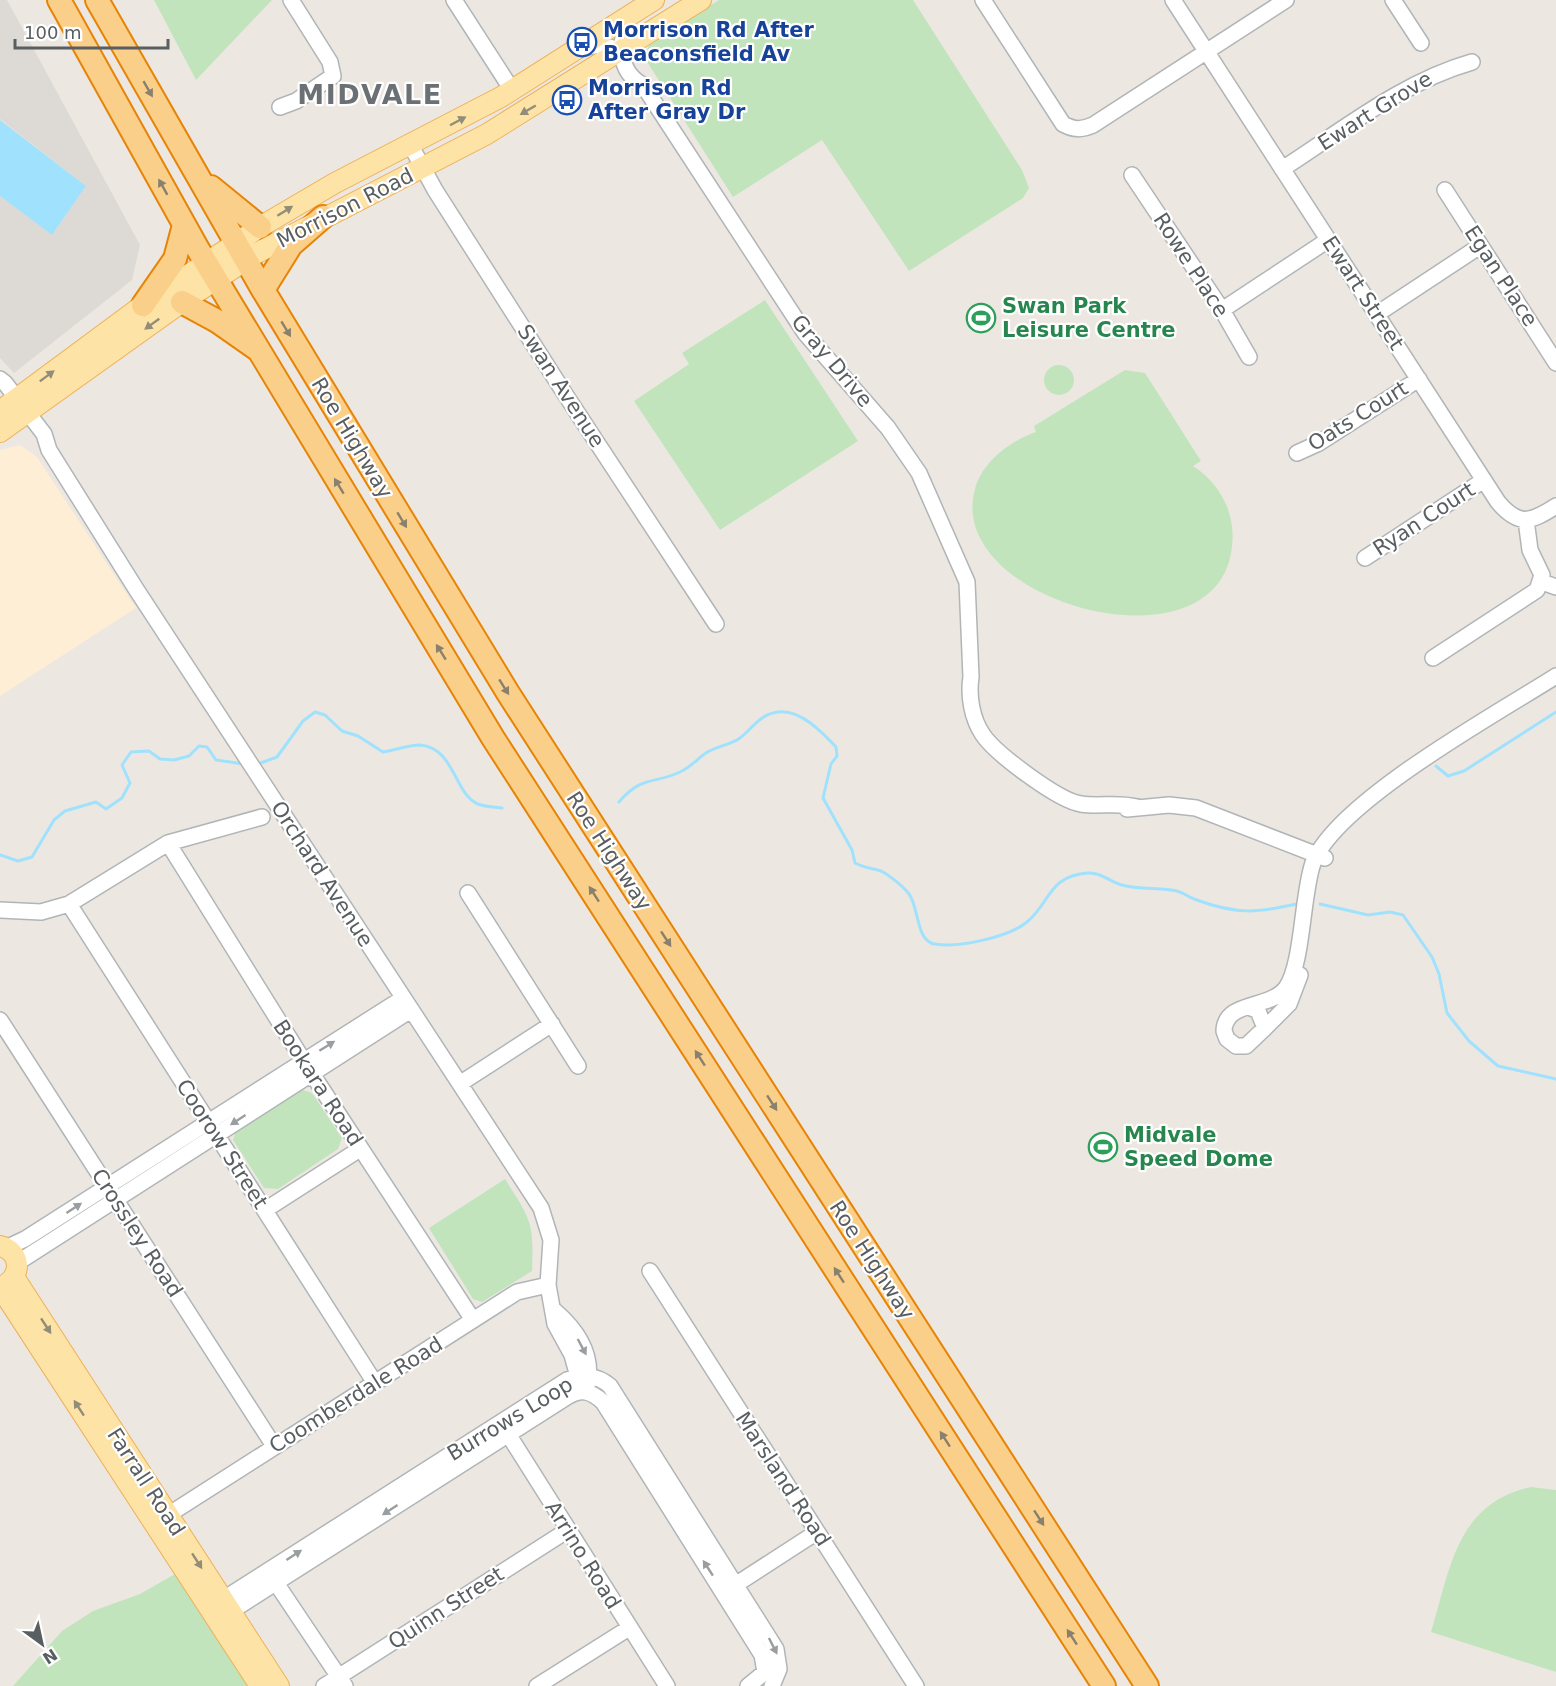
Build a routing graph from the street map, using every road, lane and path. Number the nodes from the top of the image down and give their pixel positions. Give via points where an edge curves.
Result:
1 (53, 0) edge
2 (60, 0) edge
3 (97, 0) edge
4 (291, 0) edge
5 (454, 0) edge
6 (654, 0) edge
7 (701, 0) edge
8 (983, 0) edge
9 (1173, 0) edge
10 (1286, 0) edge
11 (1392, 0) edge
12 (630, 15) junction
13 (1421, 43) dead end
14 (578, 49) junction
15 (1206, 51) junction
16 (622, 52) junction
17 (1472, 62) dead end
18 (100, 75) junction
19 (513, 90) junction
20 (280, 107) dead end
21 (411, 146) junction
22 (422, 168) junction
23 (1282, 169) junction
24 (1132, 175) dead end
25 (202, 181) junction
26 (1446, 190) dead end
27 (323, 217) junction
28 (184, 225) junction
29 (260, 227) junction
30 (1328, 240) junction
31 (1480, 246) junction
32 (241, 251) junction
33 (212, 270) junction
34 (263, 290) junction
35 (182, 302) junction
36 (143, 305) junction
37 (1222, 310) junction
38 (1377, 315) junction
39 (260, 352) junction
40 (1248, 357) dead end
41 (1556, 363) edge
42 (0, 379) edge
43 (1419, 379) junction
44 (12, 406) edge
45 (0, 432) edge
46 (1297, 453) dead end
47 (1484, 480) junction
48 (1556, 506) edge
49 (1526, 520) junction
50 (1365, 558) dead end
51 (1549, 584) edge
52 (716, 624) dead end
53 (1433, 658) dead end
54 (1556, 676) edge
55 (262, 817) dead end
56 (168, 843) junction
57 (1319, 860) junction
58 (468, 893) dead end
59 (69, 904) junction
60 (0, 910) edge
61 (407, 1004) junction
62 (1249, 1007) junction
63 (0, 1020) edge
64 (552, 1024) junction
65 (1265, 1028) junction
66 (307, 1066) junction
67 (578, 1066) dead end
68 (461, 1083) junction
69 (211, 1128) junction
70 (360, 1149) junction
71 (111, 1192) junction
72 (264, 1210) junction
73 (6, 1268) edge
74 (650, 1271) dead end
75 (548, 1285) junction
76 (472, 1320) junction
77 (375, 1383) junction
78 (584, 1384) junction
79 (505, 1429) junction
80 (274, 1446) junction
81 (168, 1515) junction
82 (568, 1530) junction
83 (817, 1532) junction
84 (272, 1577) junction
85 (730, 1588) junction
86 (220, 1610) junction
87 (629, 1628) junction
88 (342, 1681) edge
89 (776, 1681) edge
90 (260, 1686) edge
91 (279, 1686) edge
92 (324, 1686) edge
93 (537, 1686) edge
94 (667, 1686) edge
95 (748, 1686) edge
96 (916, 1686) edge
97 (1104, 1686) edge
98 (1147, 1686) edge

1 - 18 highway
2 - 18 highway, Roe Highway
3 -> 25 highway, Roe Highway
4 - 20 street via 330,62 333,76 296,102
5 - 19 street
6 - 12 main road, Morrison Road
7 - 16 main road, Morrison Road
8 - 15 street via 1063,124 1072,129 1093,125
9 - 15 street, Ewart Street
10 - 15 street
11 - 13 street
12 - 14 main road, Morrison Road
12 - 16 street
14 - 16 street via 595,44
14 - 19 main road, Morrison Road
15 - 23 street, Ewart Street
16 -> 22 main road, Morrison Road via 517,117
16 - 57 street, Gray Drive via 630,55 643,76 643,86 805,333 888,428 919,473 966,582 969,655 963,689 965,707 977,738 988,752 1058,804 1087,811 1196,808
17 - 23 street, Ewart Grove via 1439,71 1403,90
28 -> 18 highway, Roe Highway
21 -> 19 main road, Morrison Road
21 - 22 street, Swan Avenue
29 -> 21 main road, Morrison Road via 335,183
22 - 27 main road, Morrison Road
22 - 52 street, Swan Avenue
23 - 30 street, Ewart Street
24 - 37 street, Rowe Place
25 - 29 highway
25 - 32 highway, Roe Highway
26 - 31 street, Egan Place
27 - 32 main road, Morrison Road
27 - 34 highway via 291,245
28 - 33 highway, Roe Highway
28 - 36 highway via 175,259
29 - 32 main road, Morrison Road
30 - 37 street
30 - 38 street, Ewart Street
31 - 38 street
31 - 41 street, Egan Place
32 - 33 main road, Morrison Road
32 - 34 highway, Roe Highway
33 - 35 main road, Morrison Road
33 - 36 main road, Morrison Road
33 - 39 highway, Roe Highway
34 -> 98 highway, Roe Highway via 508,693
35 - 39 highway
35 -> 44 main road, Morrison Road
44 -> 36 main road, Morrison Road
37 - 40 street, Rowe Place
38 - 43 street, Ewart Street
97 -> 39 highway, Roe Highway via 500,748
42 - 44 street, Orchard Avenue
43 - 46 street, Oats Court
43 - 47 street, Ewart Street
44 - 45 main road, Morrison Road
44 - 61 street, Orchard Avenue via 44,434 49,450
47 - 49 street, Ewart Street via 1507,512
47 - 50 street, Ryan Court
48 - 49 street
49 - 51 street via 1530,550
51 - 53 street
54 - 57 street via 1379,789 1329,838
55 - 56 street
56 - 59 street
56 - 66 street, Bookara Road
57 - 62 street via 1287,986 1270,1002
57 - 65 street via 1302,969 1294,994
58 - 64 street
59 - 60 street via 41,912
59 - 69 street, Coorow Street
61 - 66 street
61 - 68 street, Orchard Avenue
62 - 65 street via 1258,1011
62 - 65 street via 1232,1013 1224,1022 1227,1039 1243,1047
63 - 71 street, Crossley Road
64 - 67 street
64 - 68 street
66 - 69 street
66 - 70 street, Bookara Road
68 - 75 street, Orchard Avenue via 546,1218 551,1240
69 - 71 street
69 - 72 street, Coorow Street
70 - 72 street
70 - 76 street, Bookara Road
71 - 73 street via 57,1227 26,1239
71 - 80 street, Crossley Road
72 - 77 street, Coorow Street
73 -> 81 main road, Farrall Road
86 -> 73 main road, Farrall Road
74 - 83 street, Marsland Road
75 - 76 street, Coomberdale Road via 517,1292
75 - 78 street, Orchard Avenue via 557,1328
76 - 77 street, Coomberdale Road
77 - 80 street, Coomberdale Road
78 - 79 street, Burrows Loop
78 - 85 street, Burrows Loop via 618,1414
79 - 82 street, Arrino Road
79 - 84 street, Burrows Loop
80 - 81 street, Coomberdale Road
81 -> 86 main road, Farrall Road
82 - 87 street, Arrino Road
82 - 88 street, Quinn Street
83 - 85 street
83 - 96 street, Marsland Road
84 - 86 street, Burrows Loop
84 - 88 street
85 - 89 street, Burrows Loop via 756,1630 762,1655
86 - 90 main road, Farrall Road
86 - 91 main road, Farrall Road
87 - 93 street
87 - 94 street, Arrino Road
88 - 92 street, Quinn Street
89 - 95 street, Burrows Loop

